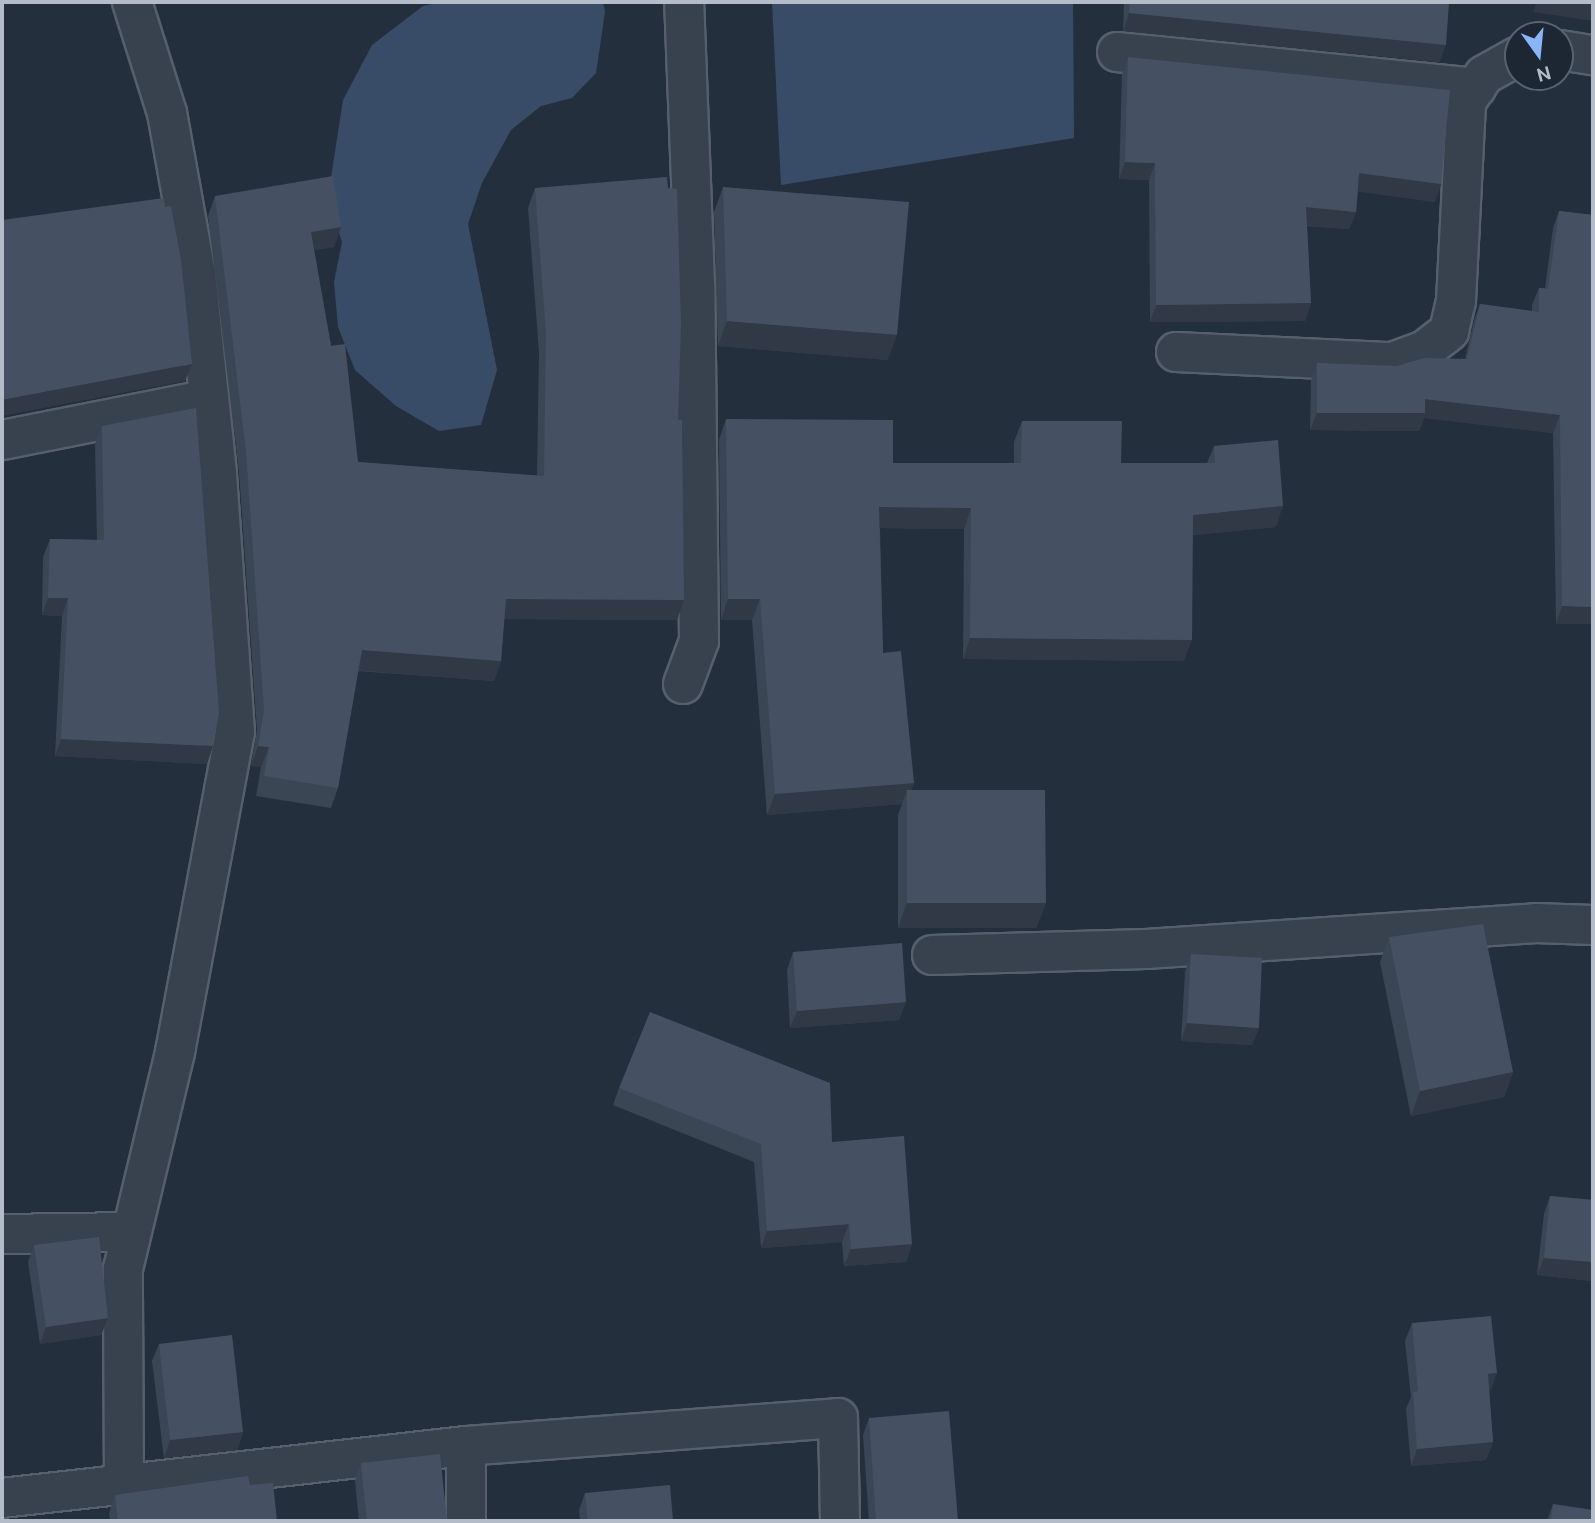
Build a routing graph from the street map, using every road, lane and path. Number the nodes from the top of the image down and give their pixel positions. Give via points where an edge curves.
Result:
1 (132, 2) edge
2 (684, 2) edge
3 (1117, 52) dead end
4 (1574, 52) edge
5 (1593, 55) edge
6 (1504, 64) edge
7 (1476, 88) junction
8 (1176, 352) dead end
9 (209, 399) junction
10 (2, 440) edge
11 (684, 684) dead end
12 (1593, 925) edge
13 (932, 955) dead end
14 (131, 1233) junction
15 (2, 1234) edge
16 (466, 1446) junction
17 (124, 1484) junction
18 (2, 1498) edge
19 (466, 1521) edge
20 (840, 1521) edge

1 - 9 street via 167,113 196,274
2 - 11 street via 695,285 699,642
3 - 7 street
4 - 5 street
6 - 7 street via 1484,75
7 - 8 street via 1466,102 1456,301 1449,331 1424,350 1392,362
9 - 10 street
9 - 14 street via 235,732 175,1052
12 - 13 street via 1536,923 1146,949
14 - 15 street
14 - 17 street via 123,1269
16 - 17 street
16 - 19 street
16 - 20 street via 838,1418
17 - 18 street

